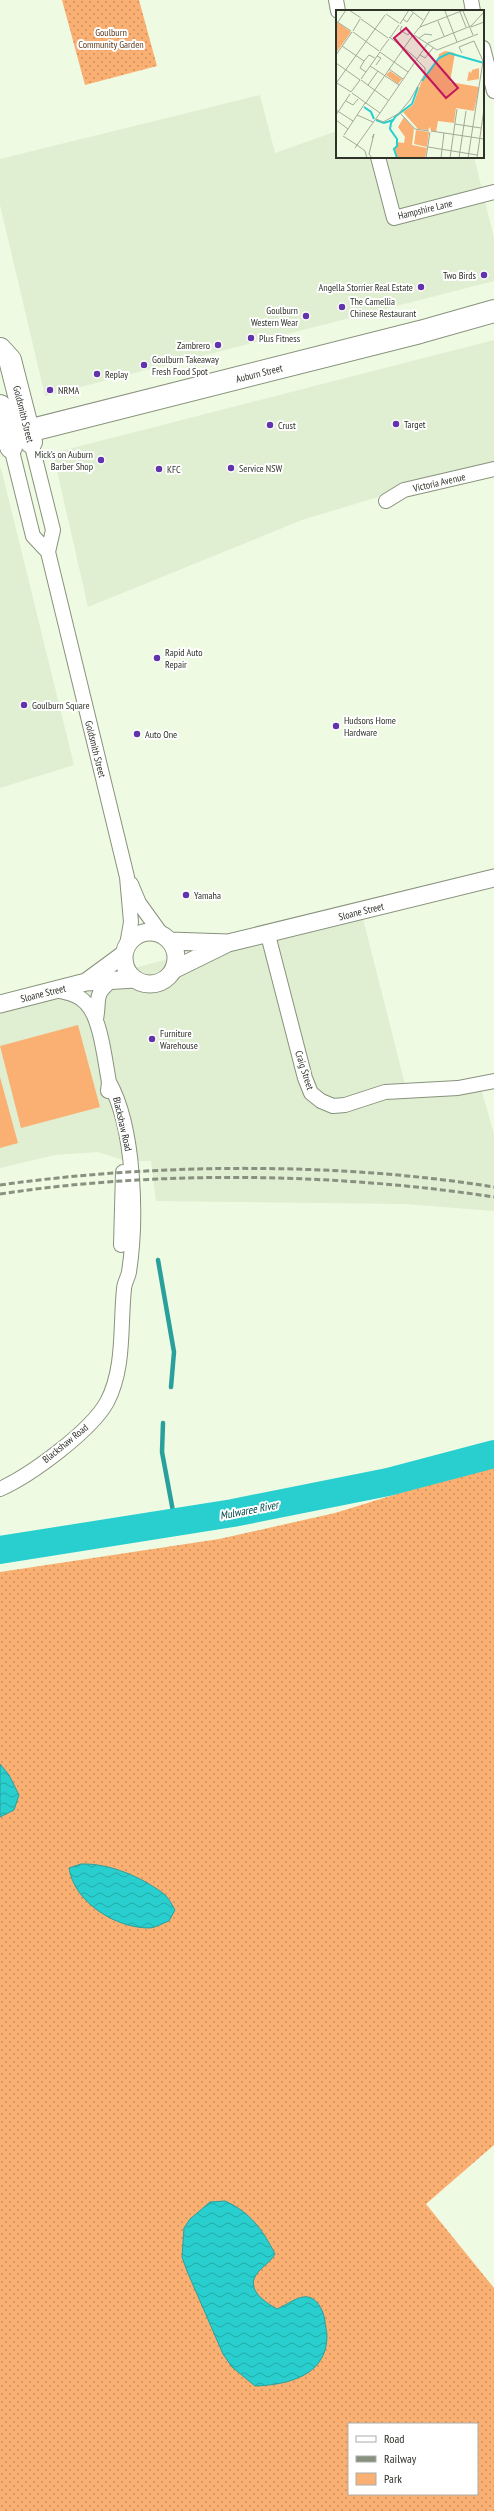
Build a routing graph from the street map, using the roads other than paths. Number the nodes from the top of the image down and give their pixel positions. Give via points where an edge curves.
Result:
1 (336, 0) edge
2 (471, 0) edge
3 (338, 10) edge
4 (473, 10) edge
5 (484, 52) edge
6 (493, 86) edge
7 (378, 158) edge
8 (494, 192) edge
9 (494, 311) edge
10 (494, 328) edge
11 (0, 348) edge
12 (0, 406) edge
13 (13, 440) edge
14 (494, 469) edge
15 (386, 500) dead end
16 (48, 552) junction
17 (127, 877) junction
18 (494, 878) edge
19 (268, 935) junction
20 (166, 938) junction
21 (228, 943) junction
22 (126, 950) junction
23 (173, 970) junction
24 (134, 979) junction
25 (111, 980) junction
26 (86, 982) junction
27 (56, 990) junction
28 (0, 1004) edge
29 (96, 1020) junction
30 (494, 1081) edge
31 (0, 1489) edge

1 - 3 street
2 - 4 street
5 - 6 street
7 - 8 street, Hampshire Lane via 394,218
9 - 13 main road, Auburn Street
10 - 13 main road, Auburn Street via 124,423
11 - 13 main road, Goldsmith Street via 10,360
12 - 13 main road, Goldsmith Street
13 - 16 street, Goldsmith Street via 33,536
13 - 16 street, Goldsmith Street via 53,530
14 - 15 street, Victoria Avenue via 404,490
16 - 17 street, Goldsmith Street
17 - 20 street, Goldsmith Street via 140,903
17 - 22 street, Goldsmith Street via 131,922
18 - 19 street, Sloane Street
19 - 21 street, Sloane Street
19 - 30 street, Craig Street via 305,1078 310,1093 321,1101 333,1106 345,1105 385,1092 458,1088
20 - 21 street, Sloane Street
20 - 22 street via 147,932 136,936
20 - 23 street via 176,955
21 - 23 street, Sloane Street
22 - 24 street via 126,968
22 - 26 street, Sloane Street
23 - 24 street via 169,976 156,983 148,984
24 - 25 street, Sloane Street
25 - 26 street, Sloane Street
25 - 29 street, Blackshaw Road via 97,997
26 - 27 street, Sloane Street
27 - 28 street, Sloane Street
27 - 29 street, Blackshaw Road via 75,995 87,1004
29 - 31 street, Blackshaw Road via 109,1082 108,1097 124,1182 120,1270 124,1287 119,1359 107,1401 97,1415 74,1438

